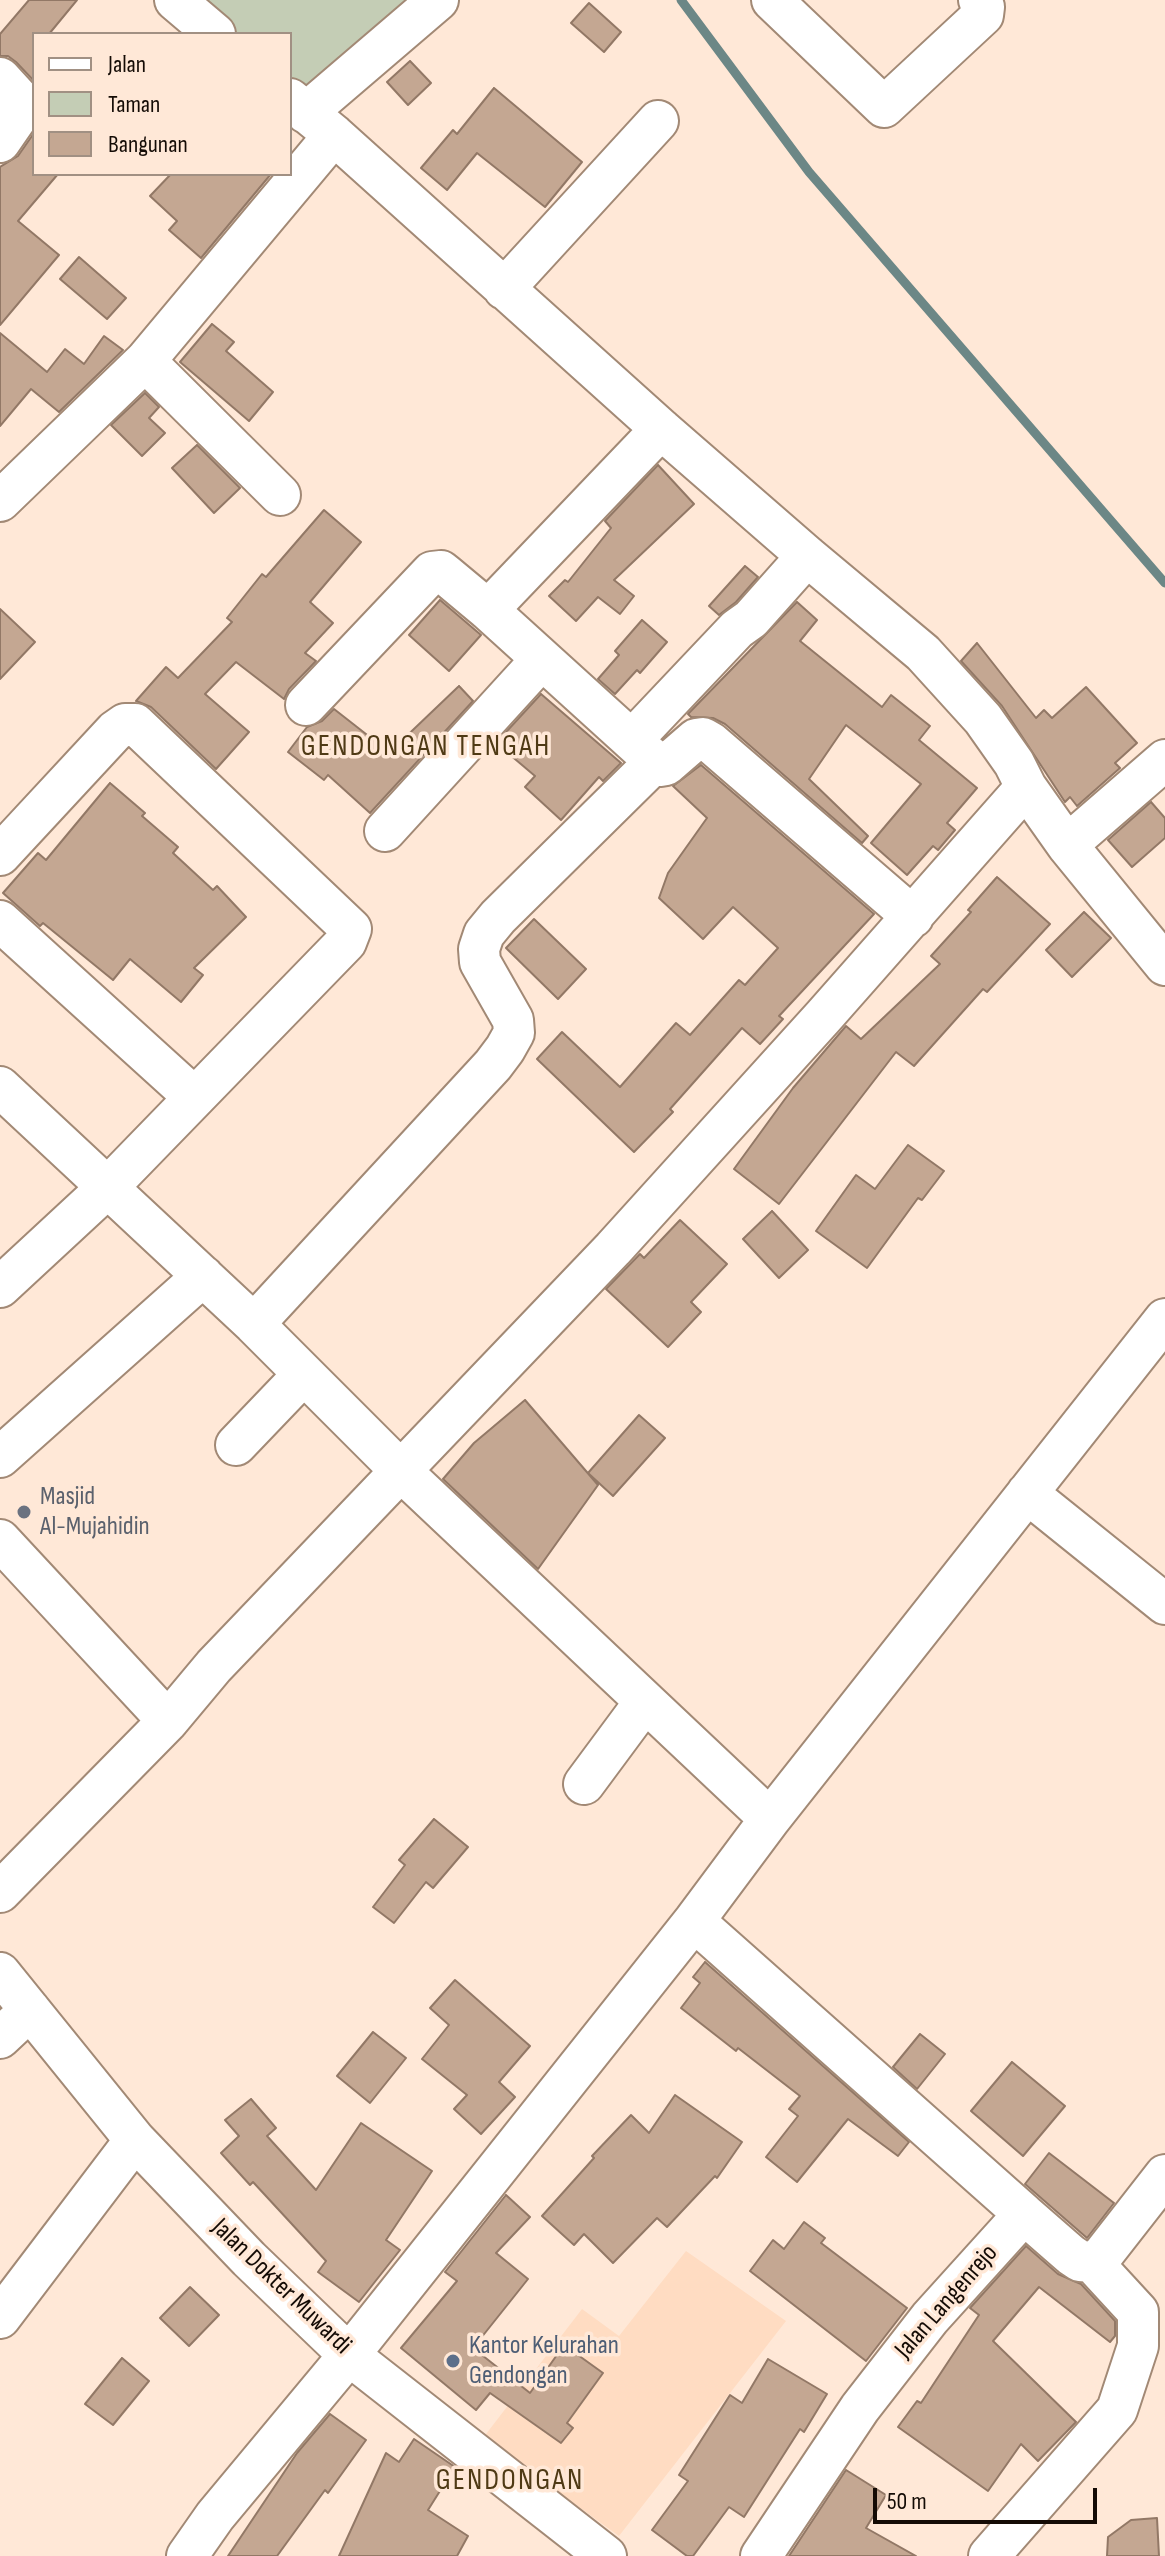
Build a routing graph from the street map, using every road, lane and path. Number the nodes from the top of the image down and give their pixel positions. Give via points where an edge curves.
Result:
1 (175, 0) edge
2 (438, 0) edge
3 (772, 0) edge
4 (979, 0) edge
5 (213, 32) edge
6 (0, 78) edge
7 (310, 116) edge
8 (18, 118) edge
9 (658, 121) dead end
10 (292, 143) edge
11 (270, 176) edge
12 (504, 289) junction
13 (145, 361) junction
14 (661, 429) junction
15 (280, 495) dead end
16 (0, 501) edge
17 (807, 556) junction
18 (488, 610) junction
19 (541, 660) junction
20 (306, 705) dead end
21 (644, 751) junction
22 (1165, 760) edge
23 (1026, 787) junction
24 (385, 831) dead end
25 (1067, 845) junction
26 (0, 855) edge
27 (913, 917) junction
28 (0, 921) edge
29 (1165, 965) edge
30 (3, 1096) edge
31 (194, 1097) junction
32 (108, 1187) junction
33 (203, 1276) junction
34 (0, 1287) edge
35 (1165, 1319) edge
36 (254, 1324) junction
37 (303, 1375) junction
38 (236, 1445) dead end
39 (0, 1457) edge
40 (401, 1471) junction
41 (1027, 1493) junction
42 (0, 1540) edge
43 (1165, 1604) edge
44 (644, 1703) junction
45 (168, 1721) junction
46 (584, 1784) dead end
47 (770, 1819) junction
48 (0, 1892) edge
49 (694, 1921) junction
50 (0, 1973) edge
51 (30, 2010) junction
52 (0, 2038) edge
53 (135, 2140) junction
54 (1165, 2175) edge
55 (1024, 2214) junction
56 (1092, 2262) junction
57 (0, 2318) edge
58 (349, 2355) junction
59 (187, 2556) edge
60 (606, 2556) edge
61 (761, 2556) edge
62 (989, 2556) edge

1 - 5 street
2 - 7 street
3 - 4 street via 884,107 983,15
6 - 8 street via 21,101
7 - 10 street
7 - 12 street
9 - 12 street
11 - 13 street
12 - 14 street
13 - 15 street
13 - 16 street
14 - 17 street
14 - 18 street
17 - 21 street via 720,646
17 - 23 street via 923,653 983,719
18 - 19 street
18 - 20 street via 441,571 432,572
19 - 21 street
19 - 24 street
21 - 27 street via 660,766 696,739 710,742
21 - 36 street via 484,934 480,962 513,1020 514,1033 505,1049
22 - 25 street
23 - 25 street
23 - 27 street
25 - 29 street
26 - 31 street via 115,731 135,724 344,920 351,929 346,942
27 - 40 street via 613,1249
28 - 31 street
30 - 32 street
31 - 32 street
32 - 33 street
32 - 34 street
33 - 36 street
33 - 39 street
35 - 41 street
36 - 37 street
37 - 38 street
37 - 40 street
40 - 44 street
40 - 45 street
41 - 43 street
41 - 47 street
42 - 45 street
44 - 46 street
44 - 47 street
45 - 48 street
47 - 49 street
49 - 55 street
49 - 58 street
50 - 51 street, Jalan Dokter Muwardi
51 - 52 street
51 - 53 street, Jalan Dokter Muwardi
53 - 57 street
53 - 58 street, Jalan Dokter Muwardi
54 - 56 street
55 - 56 street via 1071,2255
55 - 61 street, Jalan Langenrejo via 930,2318 860,2408
56 - 62 street via 1138,2312 1138,2346 1117,2410
58 - 59 street
58 - 60 street, Jalan Dokter Muwardi

